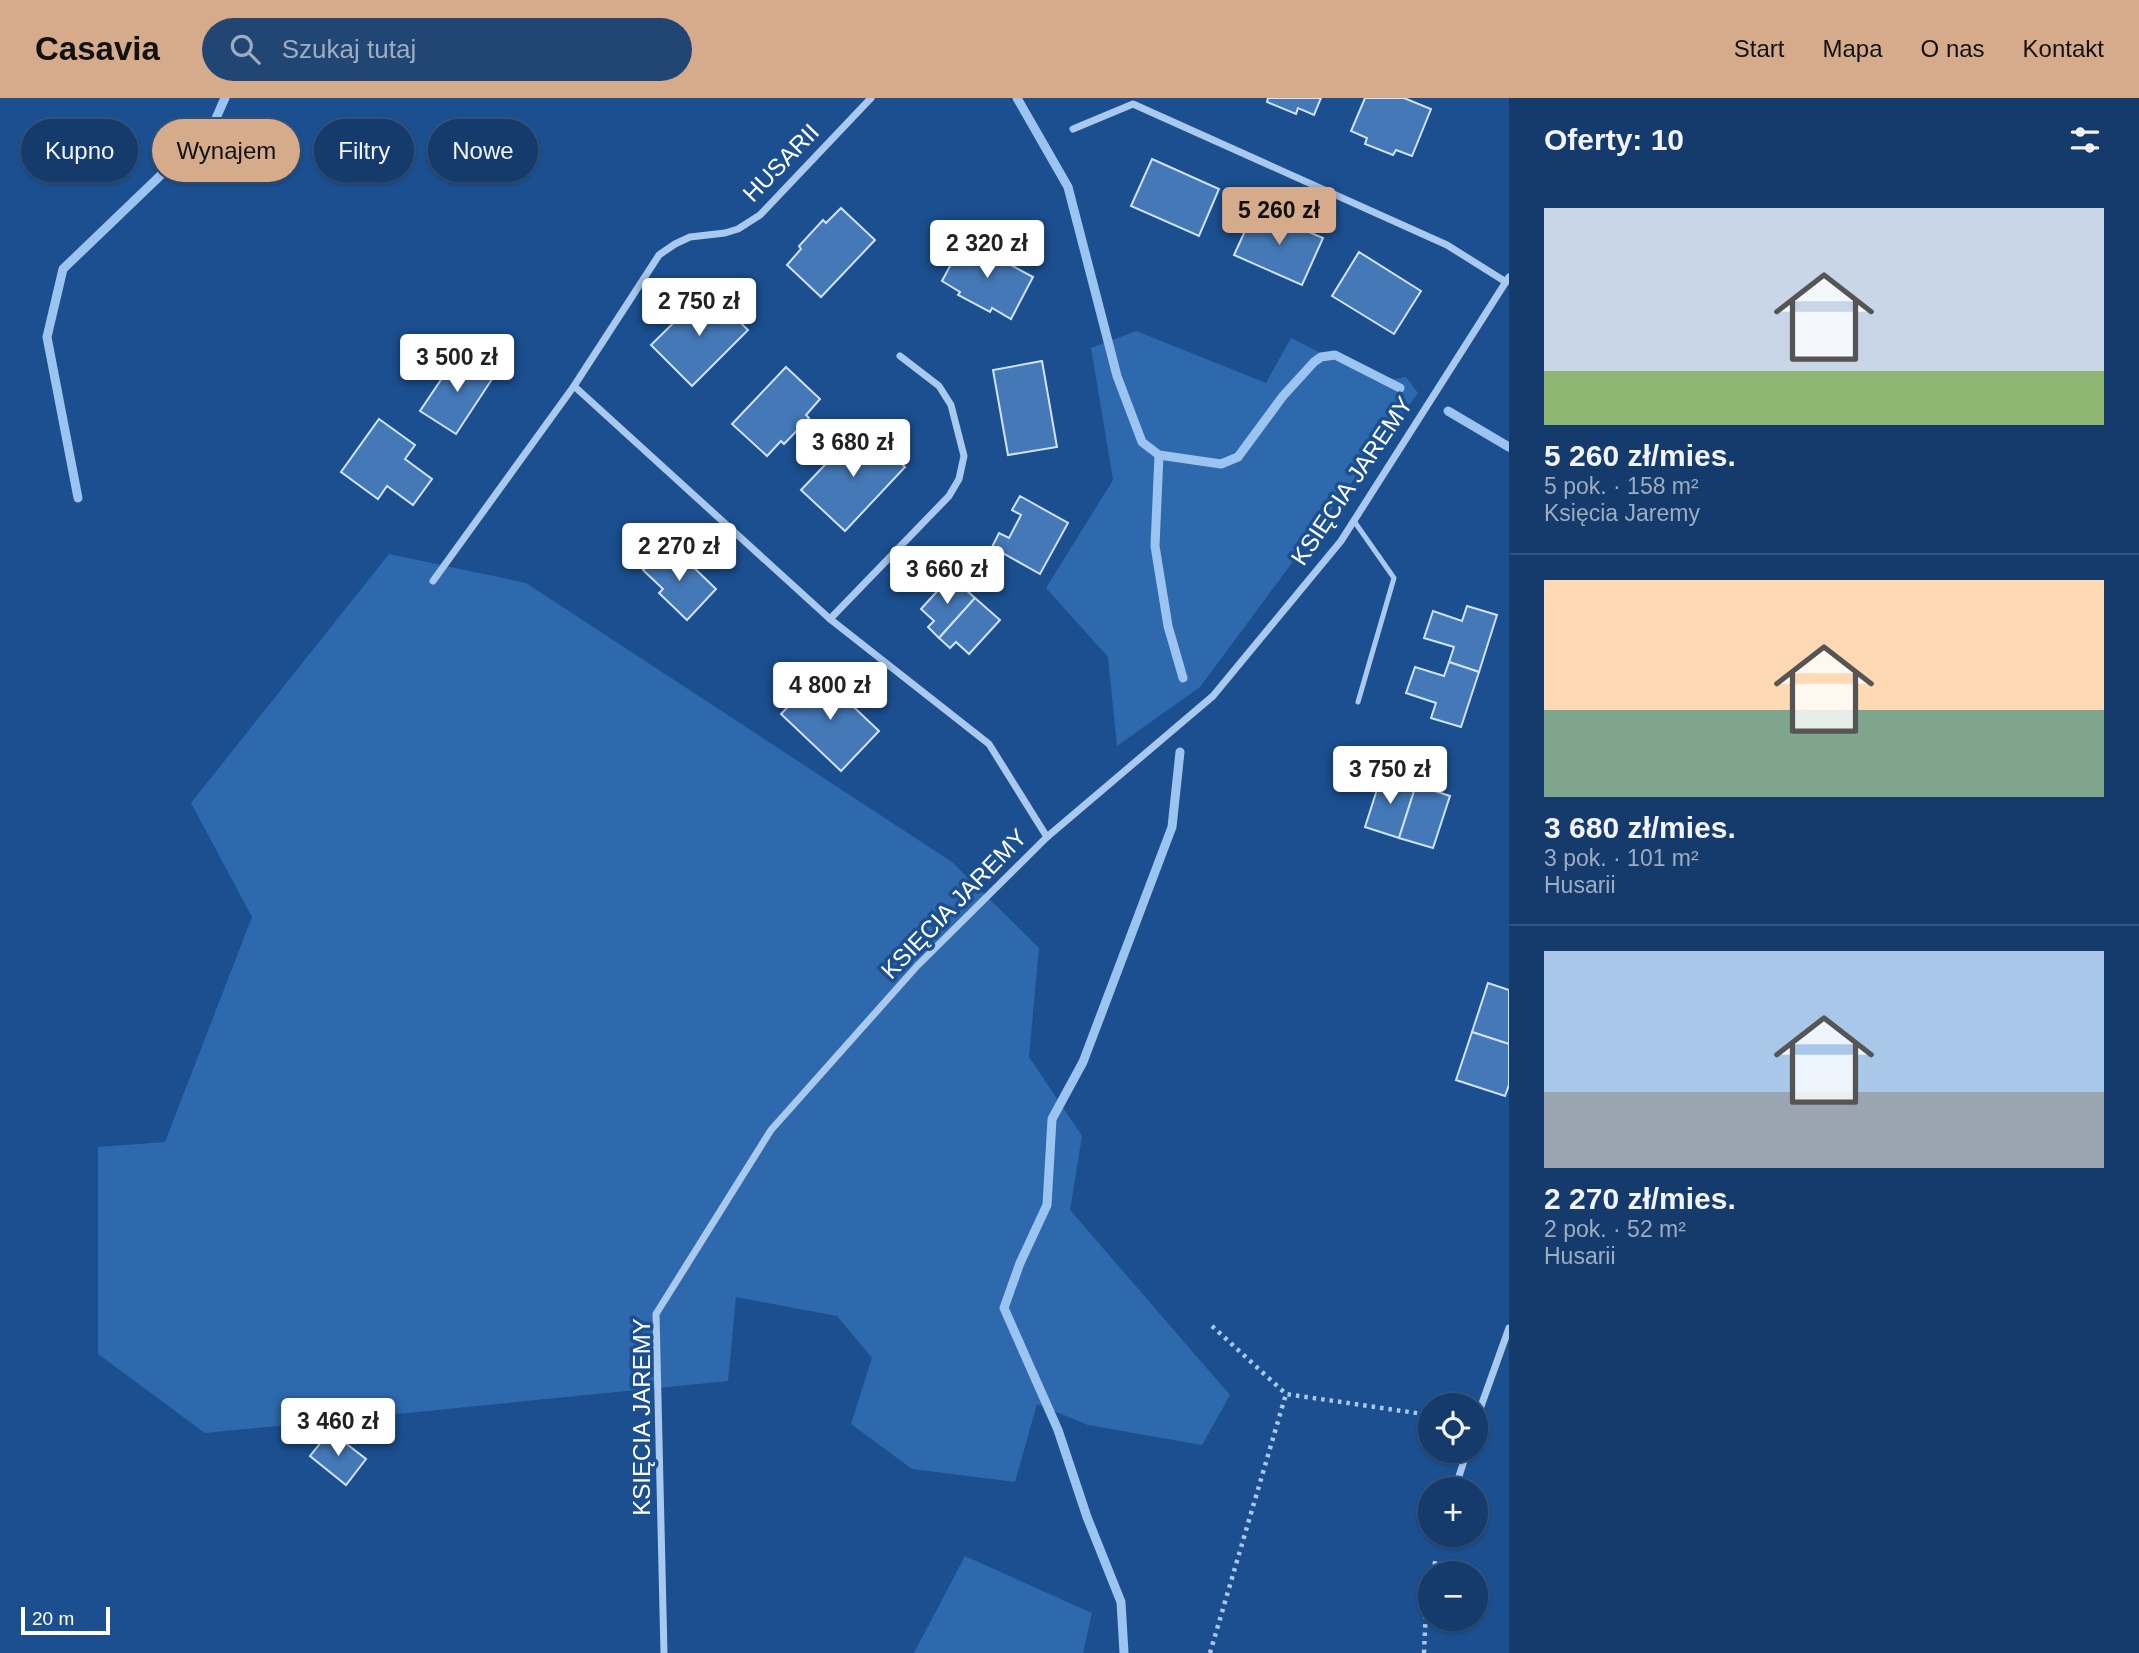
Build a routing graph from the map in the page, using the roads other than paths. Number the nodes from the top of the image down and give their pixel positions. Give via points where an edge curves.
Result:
1 (871, 98) edge
2 (1073, 130) dead end
3 (1507, 280) edge
4 (900, 356) dead end
5 (574, 387) junction
6 (1354, 522) junction
7 (433, 581) dead end
8 (830, 619) junction
9 (1358, 702) dead end
10 (1047, 837) junction
11 (1509, 1328) edge
12 (1486, 1393) edge
13 (664, 1653) edge

1 - 5 street, HUSARII via 760,215 738,229 690,237 659,255
2 - 3 street via 1133,104 1447,245
3 - 6 street, KSIĘCIA JAREMY
4 - 8 street via 939,386 951,405 964,456 959,479 949,496
5 - 7 street, HUSARII
5 - 8 street
6 - 9 lane via 1394,579
6 - 10 street, KSIĘCIA JAREMY via 1213,696
8 - 10 street via 989,744
10 - 13 street, KSIĘCIA JAREMY via 917,966 771,1130 656,1314
11 - 12 street

